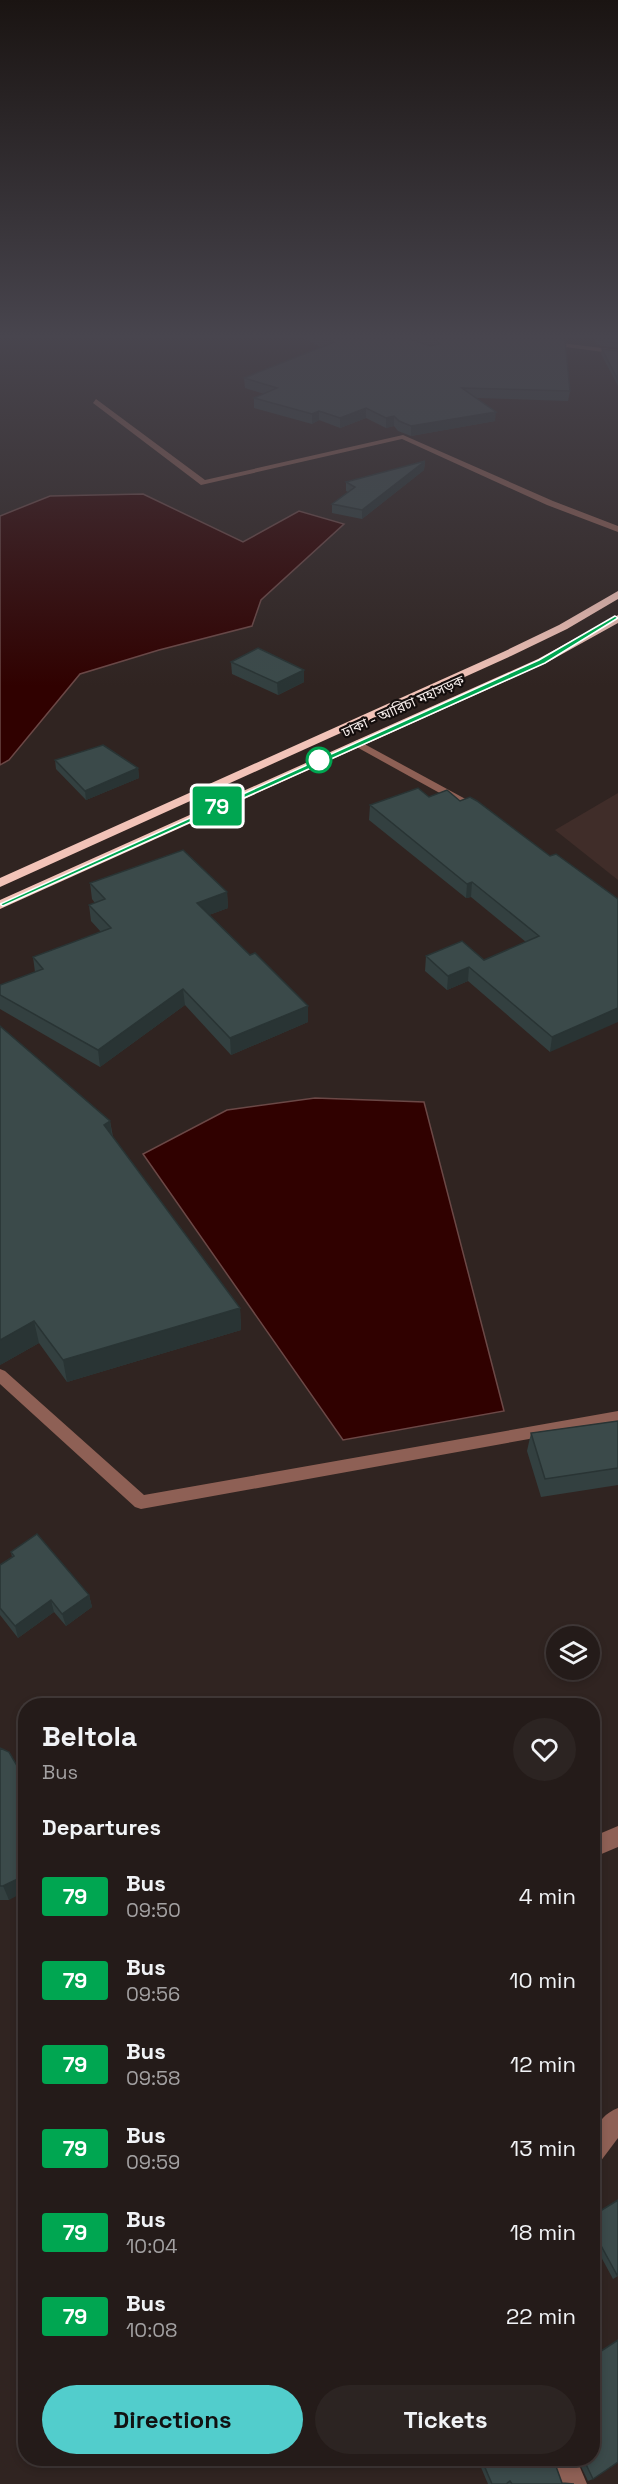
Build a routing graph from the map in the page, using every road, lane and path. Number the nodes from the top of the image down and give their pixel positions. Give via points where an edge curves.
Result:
1 (166, 454) edge
2 (330, 454) edge
3 (441, 454) edge
4 (618, 529) edge
5 (618, 594) edge
6 (618, 618) edge
7 (357, 743) junction
8 (488, 816) edge
9 (0, 883) edge
10 (0, 904) edge
11 (0, 1375) edge
12 (618, 1417) edge
13 (618, 1836) edge
14 (600, 1844) edge
15 (618, 2119) edge
16 (600, 2143) edge
17 (566, 2466) edge
18 (574, 2484) edge

1 - 2 street via 204,483
3 - 4 street
5 - 9 highway via 564,627
6 - 7 highway, ঢাকা - আরিচা মহাসড়ক via 542,661
7 - 8 street
7 - 10 highway, ঢাকা - আরিচা মহাসড়ক
11 - 12 lane via 141,1502
13 - 14 street
15 - 16 street
17 - 18 street

